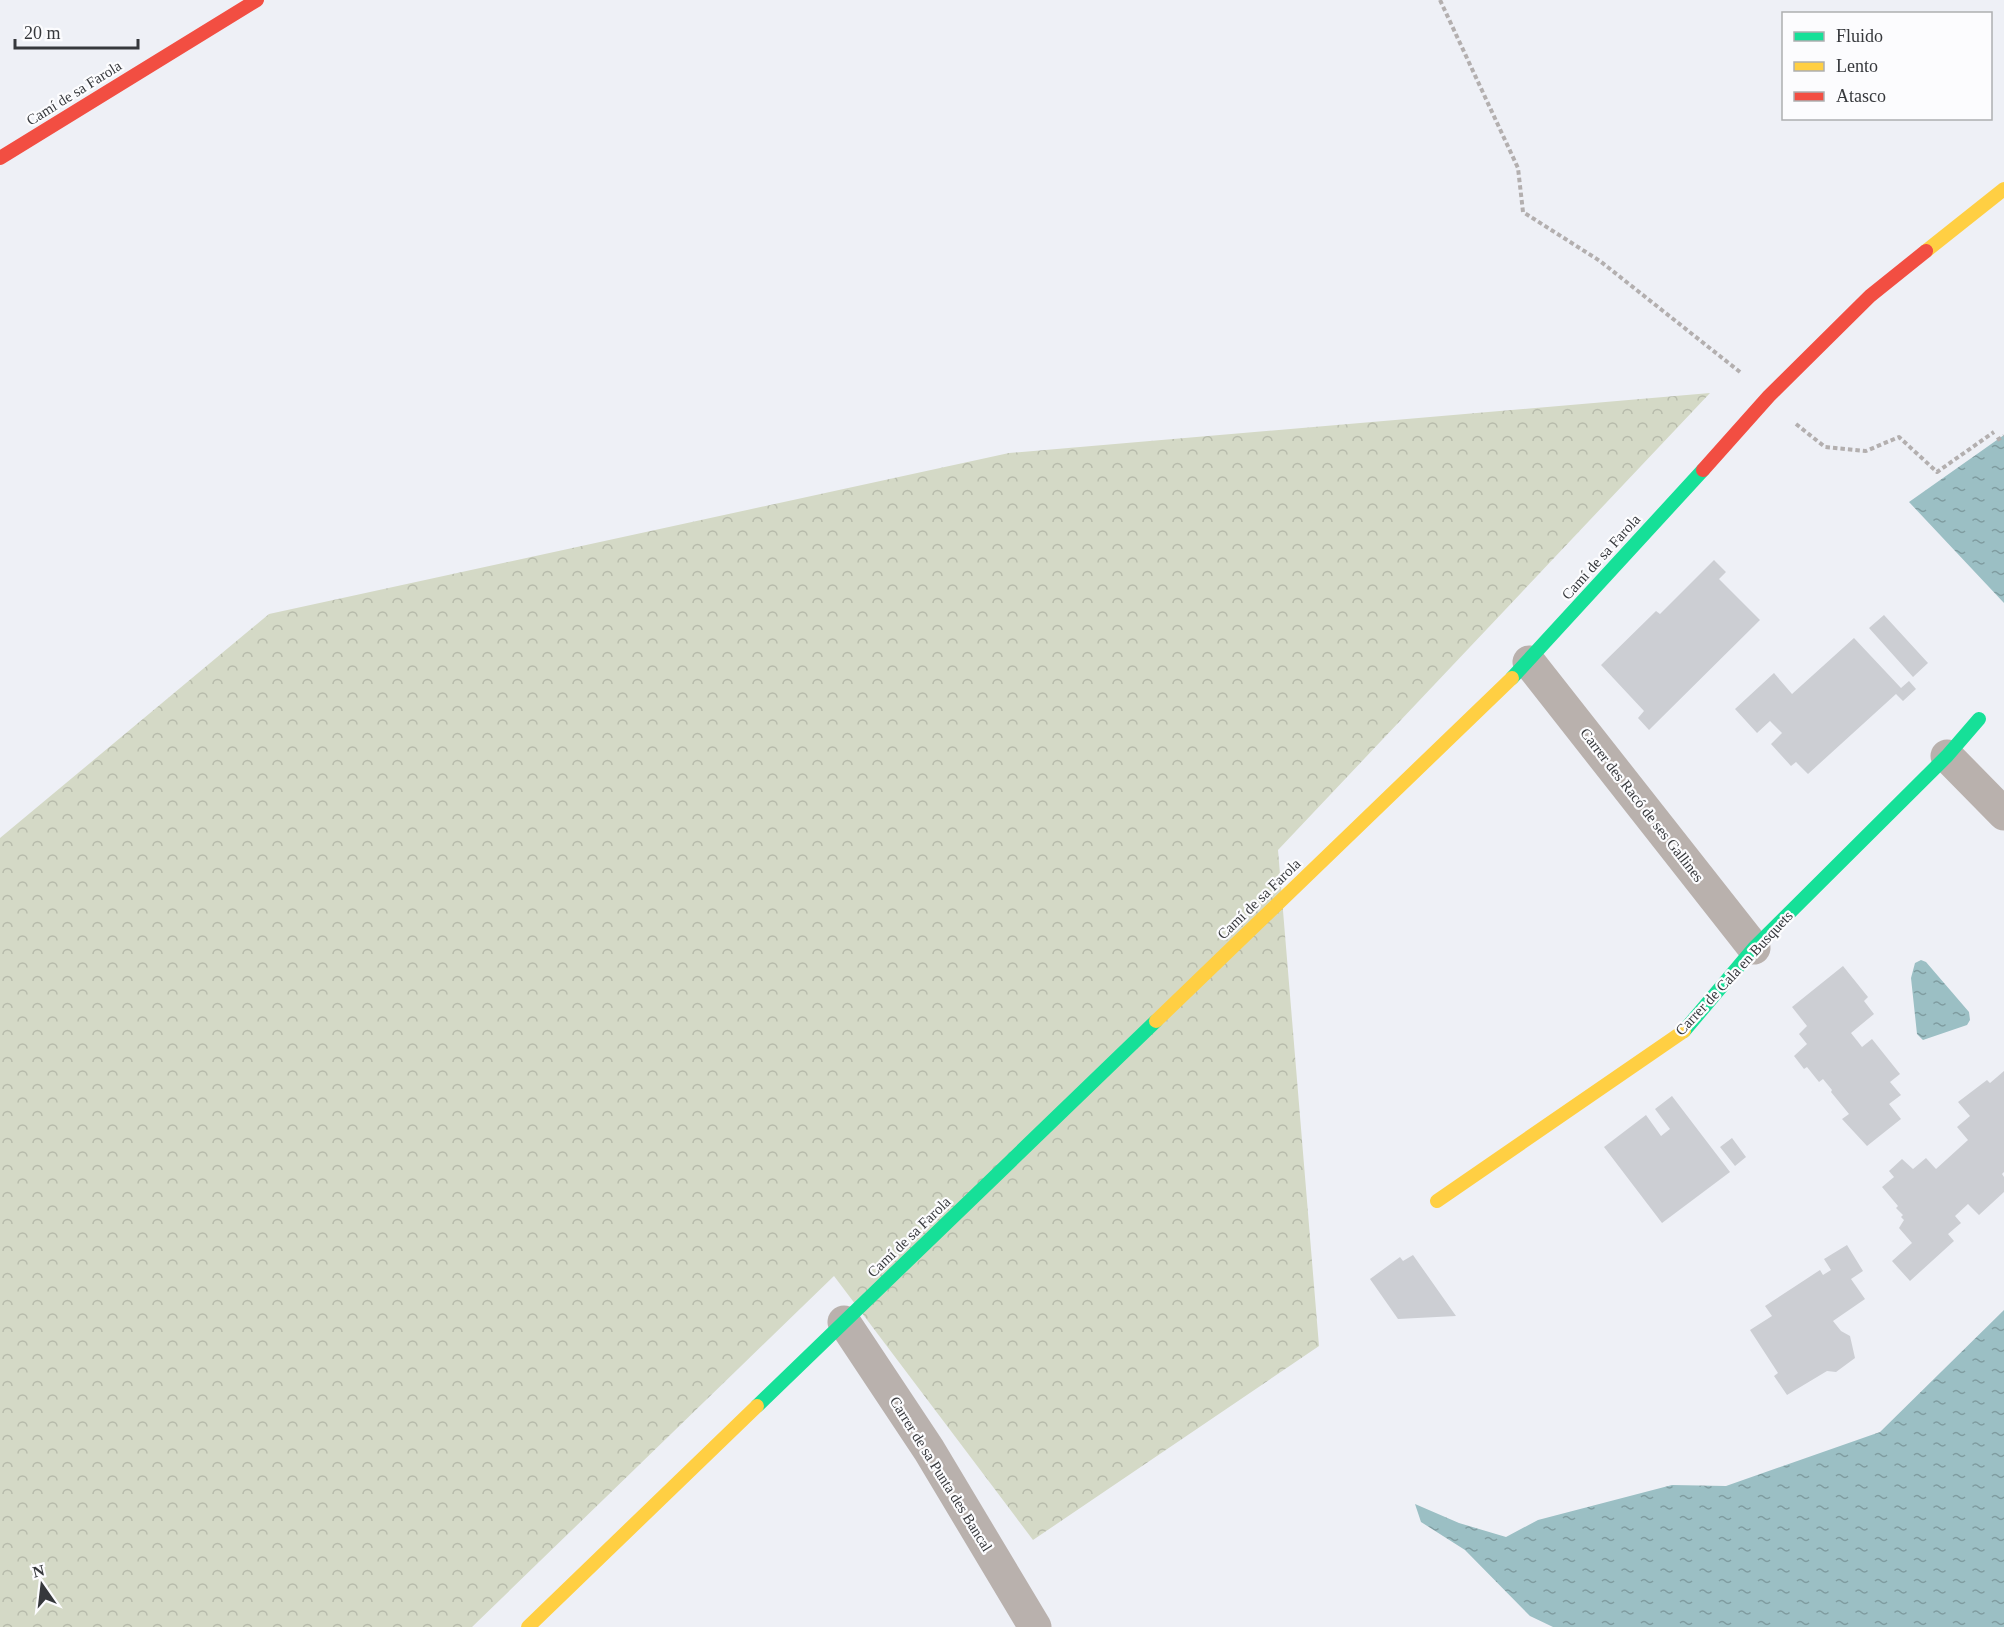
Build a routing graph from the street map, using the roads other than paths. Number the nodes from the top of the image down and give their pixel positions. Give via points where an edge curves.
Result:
1 (257, 0) edge
2 (0, 158) edge
3 (2004, 189) edge
4 (1529, 662) junction
5 (1979, 719) dead end
6 (1947, 756) junction
7 (2004, 814) edge
8 (1754, 948) junction
9 (1437, 1201) dead end
10 (844, 1322) junction
11 (528, 1627) edge
12 (1035, 1627) edge

1 - 2 street, Camí de sa Farola
3 - 4 street, Camí de sa Farola via 1870,296 1769,396
4 - 8 street, Carrer des Racó de ses Gallines
4 - 10 street, Camí de sa Farola
5 - 6 street, Carrer de Cala en Busquets
6 - 7 street
6 - 8 street, Carrer de Cala en Busquets
8 - 9 street, Carrer de Cala en Busquets via 1685,1030
10 - 11 street, Camí de sa Farola
10 - 12 street, Carrer de sa Punta des Bancal via 929,1450

